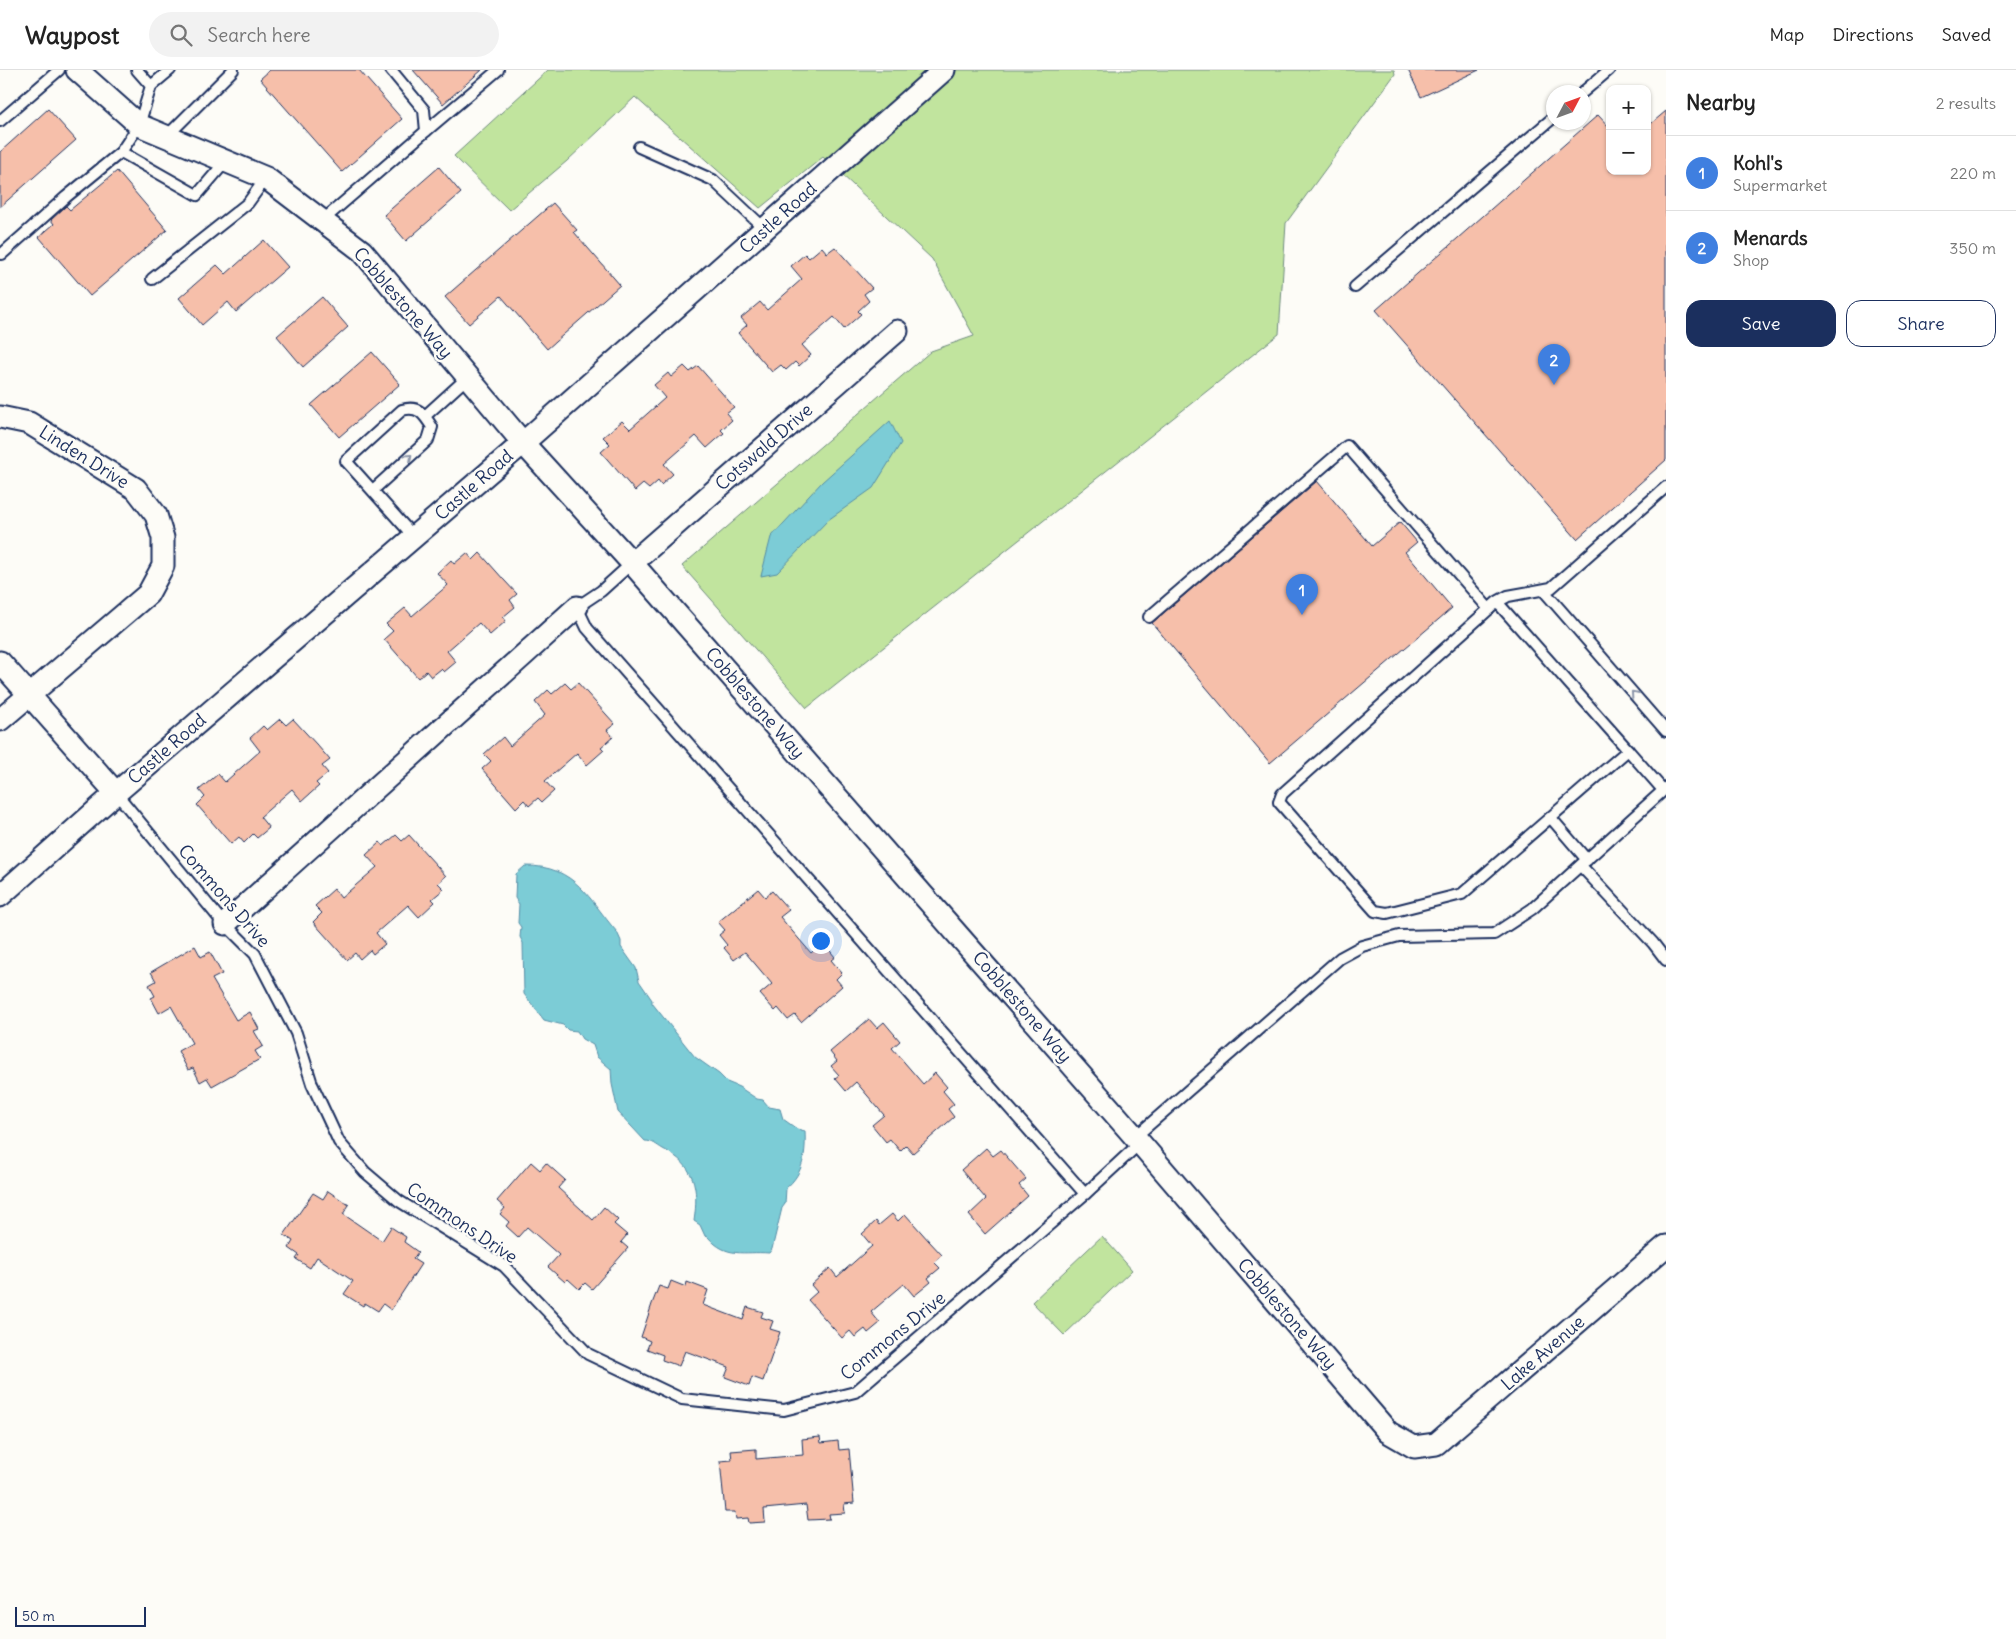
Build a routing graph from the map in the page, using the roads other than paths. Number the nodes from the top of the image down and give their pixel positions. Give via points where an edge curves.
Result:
1 (59, 70) edge
2 (77, 70) edge
3 (137, 70) edge
4 (170, 70) edge
5 (233, 70) edge
6 (391, 70) edge
7 (498, 70) edge
8 (944, 70) edge
9 (1609, 70) edge
10 (1591, 85) edge
11 (151, 86) junction
12 (0, 121) edge
13 (1546, 124) edge
14 (139, 125) junction
15 (426, 131) junction
16 (167, 136) junction
17 (639, 146) dead end
18 (121, 152) junction
19 (226, 162) junction
20 (266, 178) junction
21 (322, 221) junction
22 (765, 229) junction
23 (2, 254) dead end
24 (152, 280) dead end
25 (1354, 287) dead end
26 (897, 331) dead end
27 (468, 377) junction
28 (425, 416) junction
29 (0, 417) edge
30 (523, 443) junction
31 (1666, 487) edge
32 (373, 490) junction
33 (414, 537) junction
34 (632, 563) junction
35 (1544, 591) junction
36 (1493, 605) junction
37 (577, 607) junction
38 (1149, 617) dead end
39 (0, 662) edge
40 (28, 696) junction
41 (0, 720) edge
42 (1666, 731) edge
43 (1628, 750) junction
44 (1665, 789) edge
45 (116, 793) junction
46 (1551, 818) junction
47 (1584, 863) junction
48 (0, 896) edge
49 (225, 924) junction
50 (1666, 960) edge
51 (1138, 1140) junction
52 (1085, 1194) junction
53 (1666, 1246) edge
54 (1414, 1447) joint

1 - 12 lane
2 - 14 street, Cobblestone Way
3 - 11 lane
4 - 11 lane
5 - 16 lane
6 - 15 lane via 424,110
7 - 15 lane
8 - 22 street, Castle Road
9 - 10 lane
11 - 14 lane
13 - 25 lane
14 - 16 street, Cobblestone Way
14 - 18 lane
15 - 21 lane
16 - 19 street, Cobblestone Way
17 - 22 lane via 713,180
18 - 19 lane via 197,194
18 - 23 lane
19 - 20 street, Cobblestone Way
20 - 21 street, Cobblestone Way
20 - 24 lane via 248,203
21 - 27 street, Cobblestone Way via 362,251
22 - 30 street, Castle Road
26 - 34 street, Cotswald Drive
27 - 28 lane
27 - 30 street, Cobblestone Way
32 -> 28 lane via 428,440 432,427
28 - 32 lane via 419,409 410,407 402,410 346,460
29 - 40 street, Linden Drive via 29,423 136,489 156,515 163,538 163,566 148,594
30 - 33 street, Castle Road
30 - 34 street, Cobblestone Way
31 - 35 lane
32 - 33 lane
33 - 45 street, Castle Road
34 - 37 lane
34 - 51 street, Cobblestone Way
35 - 36 lane via 1508,596
42 -> 35 lane
36 - 38 lane via 1347,446
36 - 43 lane
36 - 46 lane via 1282,794 1279,802 1375,912 1387,913 1462,894
37 - 49 street
37 - 52 lane via 594,636
39 - 40 street
40 - 41 street, Linden Drive
40 - 45 street
43 - 44 lane
43 - 46 lane
44 - 47 lane, Commons Drive
45 - 48 street, Castle Road
45 - 49 lane, Commons Drive
46 - 47 lane
47 - 50 lane
47 - 51 lane, Commons Drive via 1532,909 1494,934 1399,936 1362,946 1340,958
49 - 52 lane, Commons Drive via 255,954 296,1033 312,1084 339,1142 365,1172 399,1201 504,1266 588,1354 682,1399 784,1410 855,1392
51 - 52 lane, Commons Drive
51 - 54 street, Cobblestone Way via 1388,1432
53 - 54 street, Lake Avenue via 1436,1444

